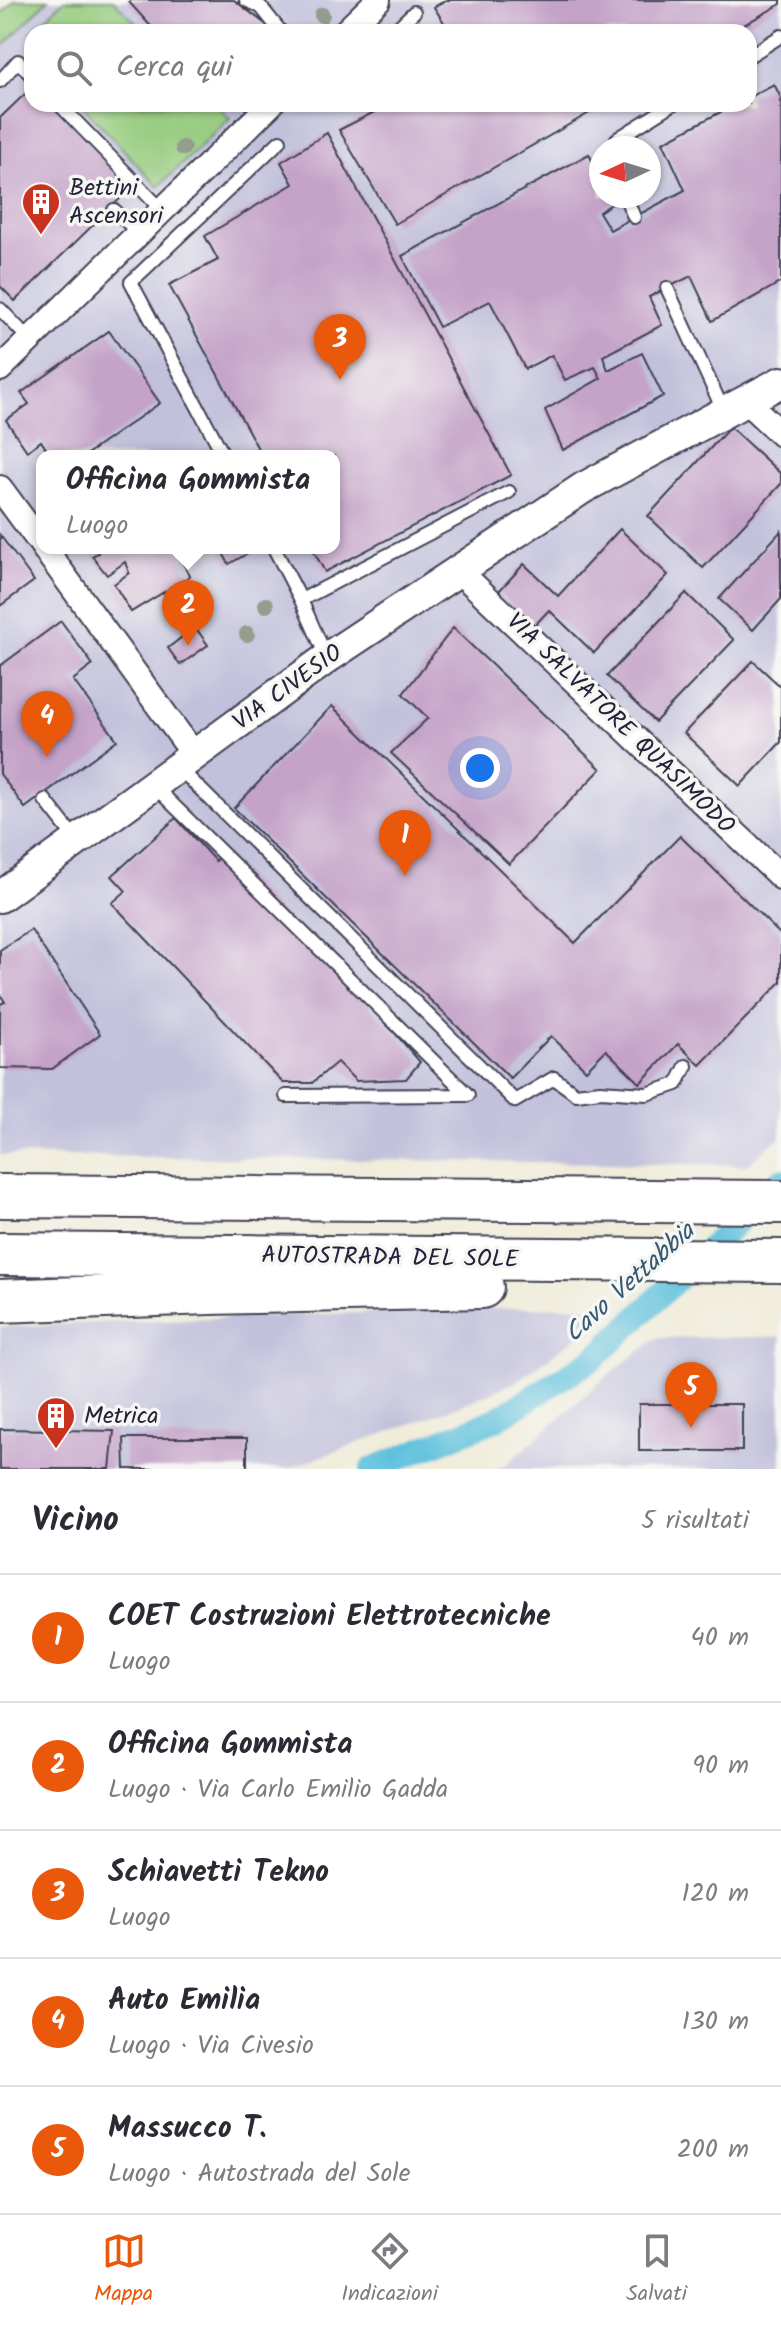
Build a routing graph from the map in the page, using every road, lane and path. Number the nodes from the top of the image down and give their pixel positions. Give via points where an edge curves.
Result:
1 (246, 0) edge
2 (378, 0) edge
3 (414, 12) dead end
4 (275, 24) edge
5 (353, 24) edge
6 (401, 24) edge
7 (781, 36) edge
8 (757, 51) edge
9 (24, 67) edge
10 (0, 81) edge
11 (67, 112) edge
12 (263, 112) edge
13 (660, 112) edge
14 (622, 136) edge
15 (280, 141) dead end
16 (630, 208) edge
17 (161, 209) junction
18 (114, 210) dead end
19 (634, 217) dead end
20 (138, 232) junction
21 (667, 288) dead end
22 (0, 309) edge
23 (29, 339) junction
24 (1, 365) edge
25 (781, 382) edge
26 (735, 407) junction
27 (781, 434) edge
28 (221, 450) edge
29 (0, 488) edge
30 (509, 492) dead end
31 (36, 537) edge
32 (48, 554) edge
33 (277, 554) edge
34 (459, 571) junction
35 (301, 600) junction
36 (330, 656) junction
37 (187, 762) junction
38 (154, 786) junction
39 (45, 800) dead end
40 (77, 841) junction
41 (781, 877) edge
42 (0, 897) edge
43 (686, 1066) dead end
44 (286, 1096) dead end
45 (0, 1196) edge
46 (781, 1202) edge
47 (0, 1254) edge
48 (631, 1260) junction
49 (766, 1261) edge
50 (0, 1301) edge

1 - 4 lane via 261,7
2 - 5 street
3 - 6 lane
7 - 8 lane
9 - 10 lane via 18,61
11 - 17 lane
12 - 17 street
13 - 14 lane
15 - 28 lane via 131,282
16 - 19 lane
17 - 20 street
18 - 20 lane
20 - 23 street
21 - 26 lane
22 - 23 lane
23 - 24 street
25 - 26 street, VIA CIVESIO
26 - 27 street
26 - 34 street, VIA CIVESIO via 583,488
29 - 31 street
30 - 35 lane
32 - 37 street
33 - 35 lane
34 - 36 street, VIA CIVESIO
34 - 41 street, VIA SALVATORE QUASIMODO
35 - 36 lane
36 - 37 street, VIA CIVESIO
37 - 38 street, VIA CIVESIO
37 - 43 lane via 515,1101 554,1078 576,1094 647,1094 677,1084
38 - 40 street, VIA CIVESIO
38 - 44 lane via 468,1095
39 - 40 lane
40 - 42 street, VIA CIVESIO
45 - 46 highway
47 - 48 highway, AUTOSTRADA DEL SOLE
48 - 49 highway, AUTOSTRADA DEL SOLE
48 - 50 highway via 584,1283 564,1286

